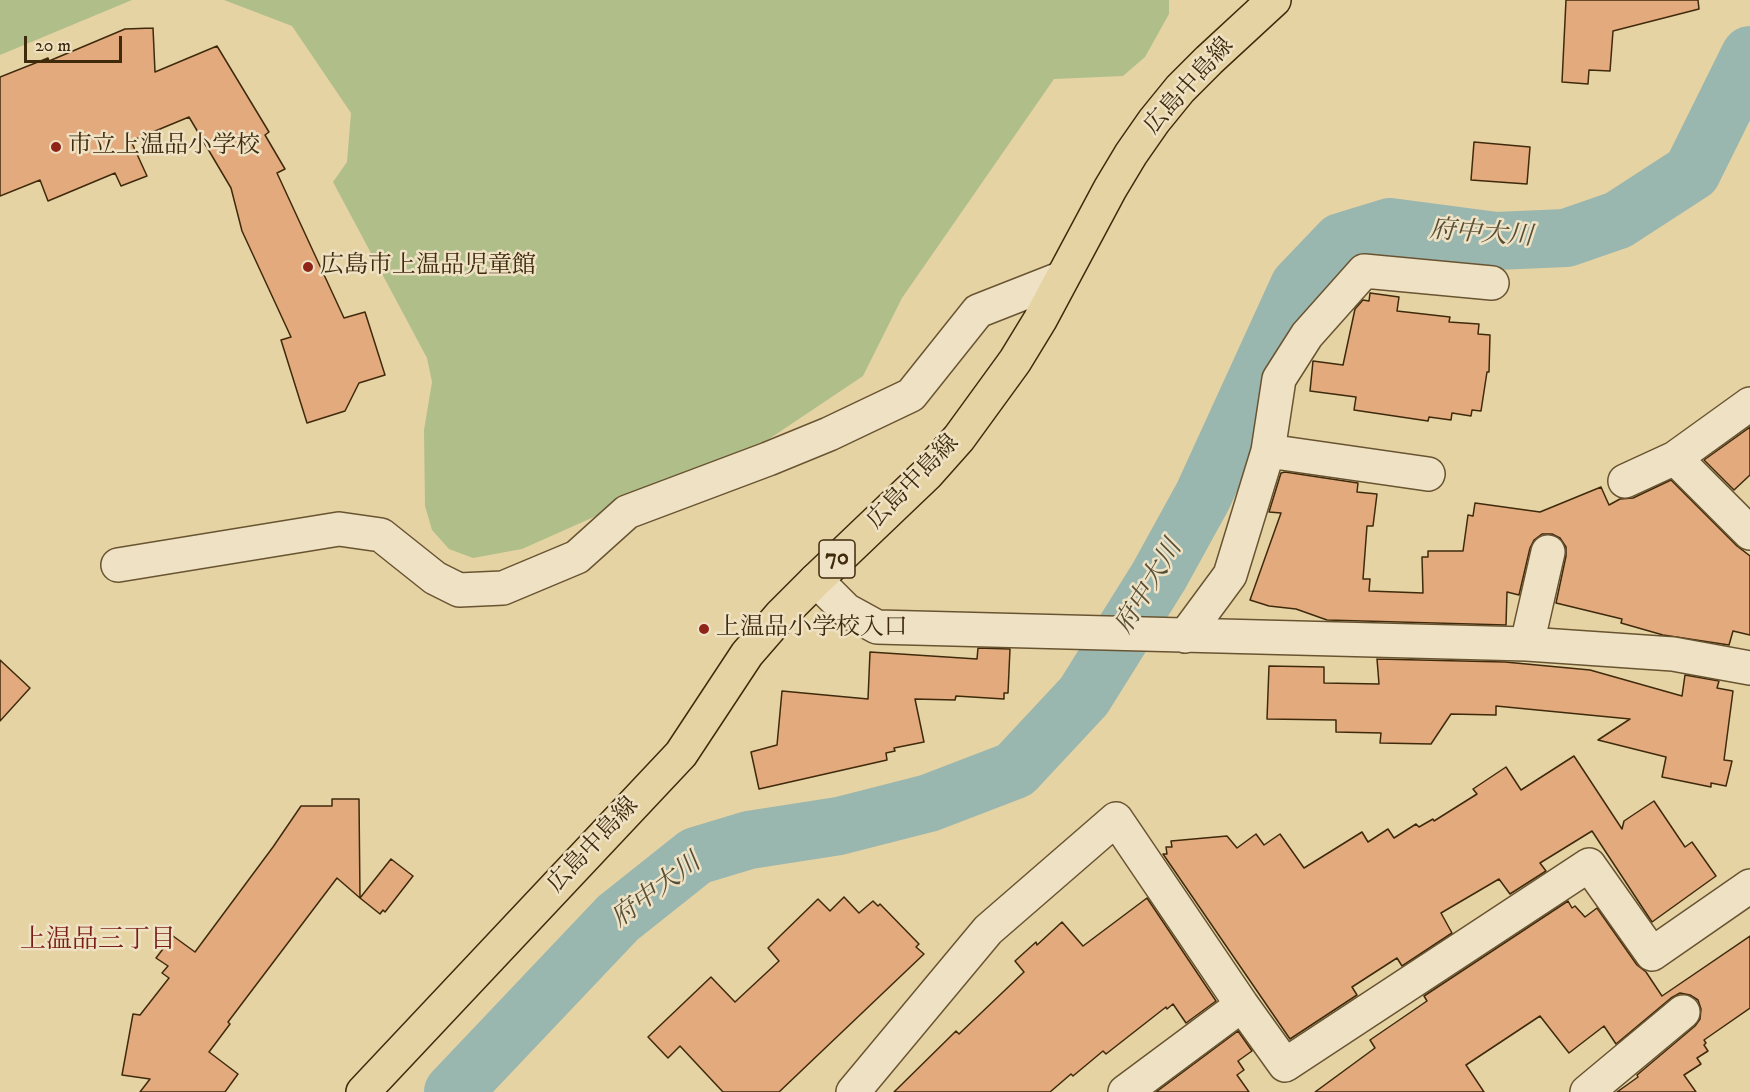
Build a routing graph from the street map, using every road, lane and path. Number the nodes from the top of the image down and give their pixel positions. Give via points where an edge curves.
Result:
1 (1274, 0) edge
2 (1062, 278) junction
3 (1492, 283) dead end
4 (1750, 404) edge
5 (1268, 451) junction
6 (1675, 458) junction
7 (1428, 474) dead end
8 (1625, 481) dead end
9 (1750, 533) edge
10 (1548, 552) dead end
11 (118, 565) dead end
12 (816, 580) junction
13 (1176, 636) junction
14 (1527, 644) junction
15 (1750, 668) edge
16 (1750, 886) edge
17 (1242, 1005) junction
18 (1683, 1012) dead end
19 (363, 1092) edge
20 (853, 1092) edge
21 (1125, 1092) edge
22 (1587, 1092) edge

1 - 2 main road, 広島中島線 / 70 via 1209,60 1154,121 1110,189
2 - 11 street via 978,311 911,395 808,442 627,513 577,557 503,588 459,590 435,578 381,535 339,529
2 - 12 main road, 広島中島線 / 70 via 1016,361 959,438
3 - 5 street via 1364,271 1307,335 1279,379
4 - 6 street
5 - 7 street
5 - 13 street via 1230,575
6 - 8 street
6 - 9 street
10 - 14 street
12 - 13 street via 846,610 877,627
12 - 19 main road, 広島中島線 / 70 via 747,654 681,754
13 - 14 street
14 - 15 street via 1673,654
16 - 17 street via 1652,954 1588,865 1285,1065
17 - 20 street via 1116,819 988,930
17 - 21 street
18 - 22 street

